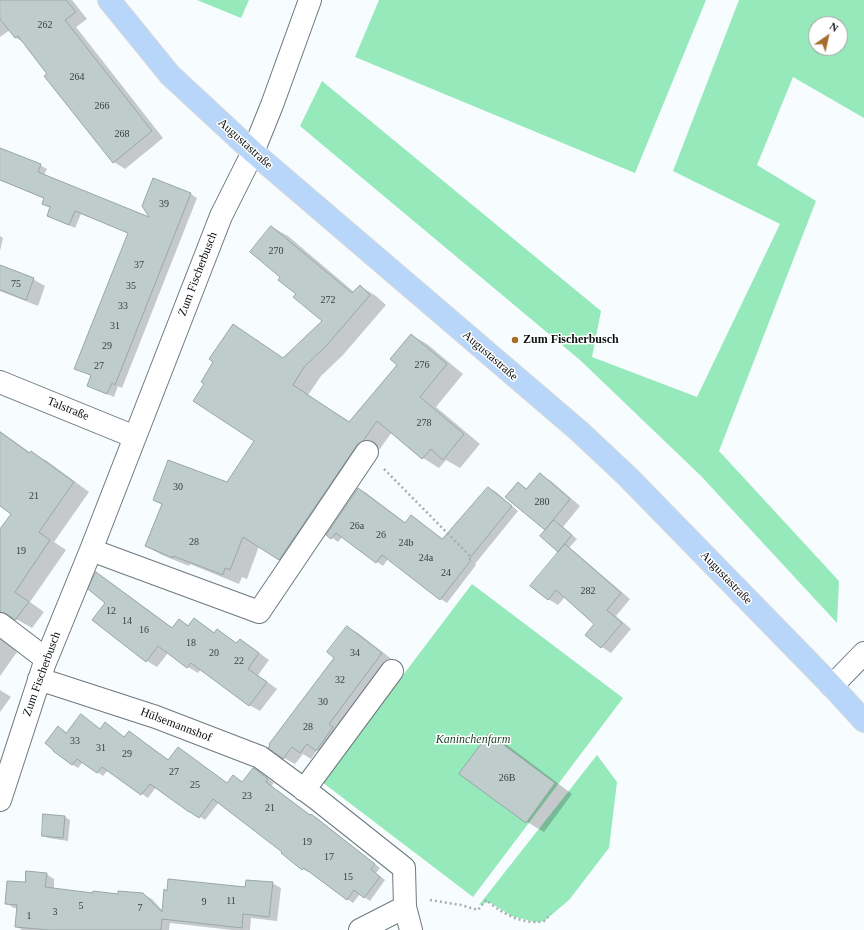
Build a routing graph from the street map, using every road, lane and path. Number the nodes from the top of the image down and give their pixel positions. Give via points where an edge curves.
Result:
1 (109, 0) edge
2 (310, 0) edge
3 (252, 152) junction
4 (0, 382) edge
5 (135, 437) junction
6 (367, 452) joint
7 (91, 550) junction
8 (471, 556) dead end
9 (0, 624) edge
10 (864, 653) edge
11 (43, 669) junction
12 (392, 671) dead end
13 (832, 686) junction
14 (864, 720) edge
15 (304, 790) junction
16 (0, 800) edge
17 (405, 901) junction
18 (551, 914) dead end
19 (360, 930) edge
20 (411, 930) edge

1 - 3 main road, Augustastraße via 170,75
2 - 3 street, Zum Fischerbusch via 272,106
3 - 5 street, Zum Fischerbusch via 221,216
3 - 13 main road, Augustastraße via 589,441 627,476
4 - 5 street, Talstraße
5 - 7 street, Zum Fischerbusch
6 - 7 street via 259,612
6 - 8 path
7 - 11 street, Zum Fischerbusch
9 - 11 street, Hülsemannshof
10 - 13 street
11 - 15 street, Hülsemannshof via 156,717 260,757
11 - 16 street, Zum Fischerbusch
12 - 15 street
13 - 14 main road, Augustastraße
15 - 17 street, Hülsemannshof via 404,868
17 - 18 path via 461,905 478,910 486,900 507,914 535,922 544,921
17 - 19 street
17 - 20 street, Hülsemannshof

